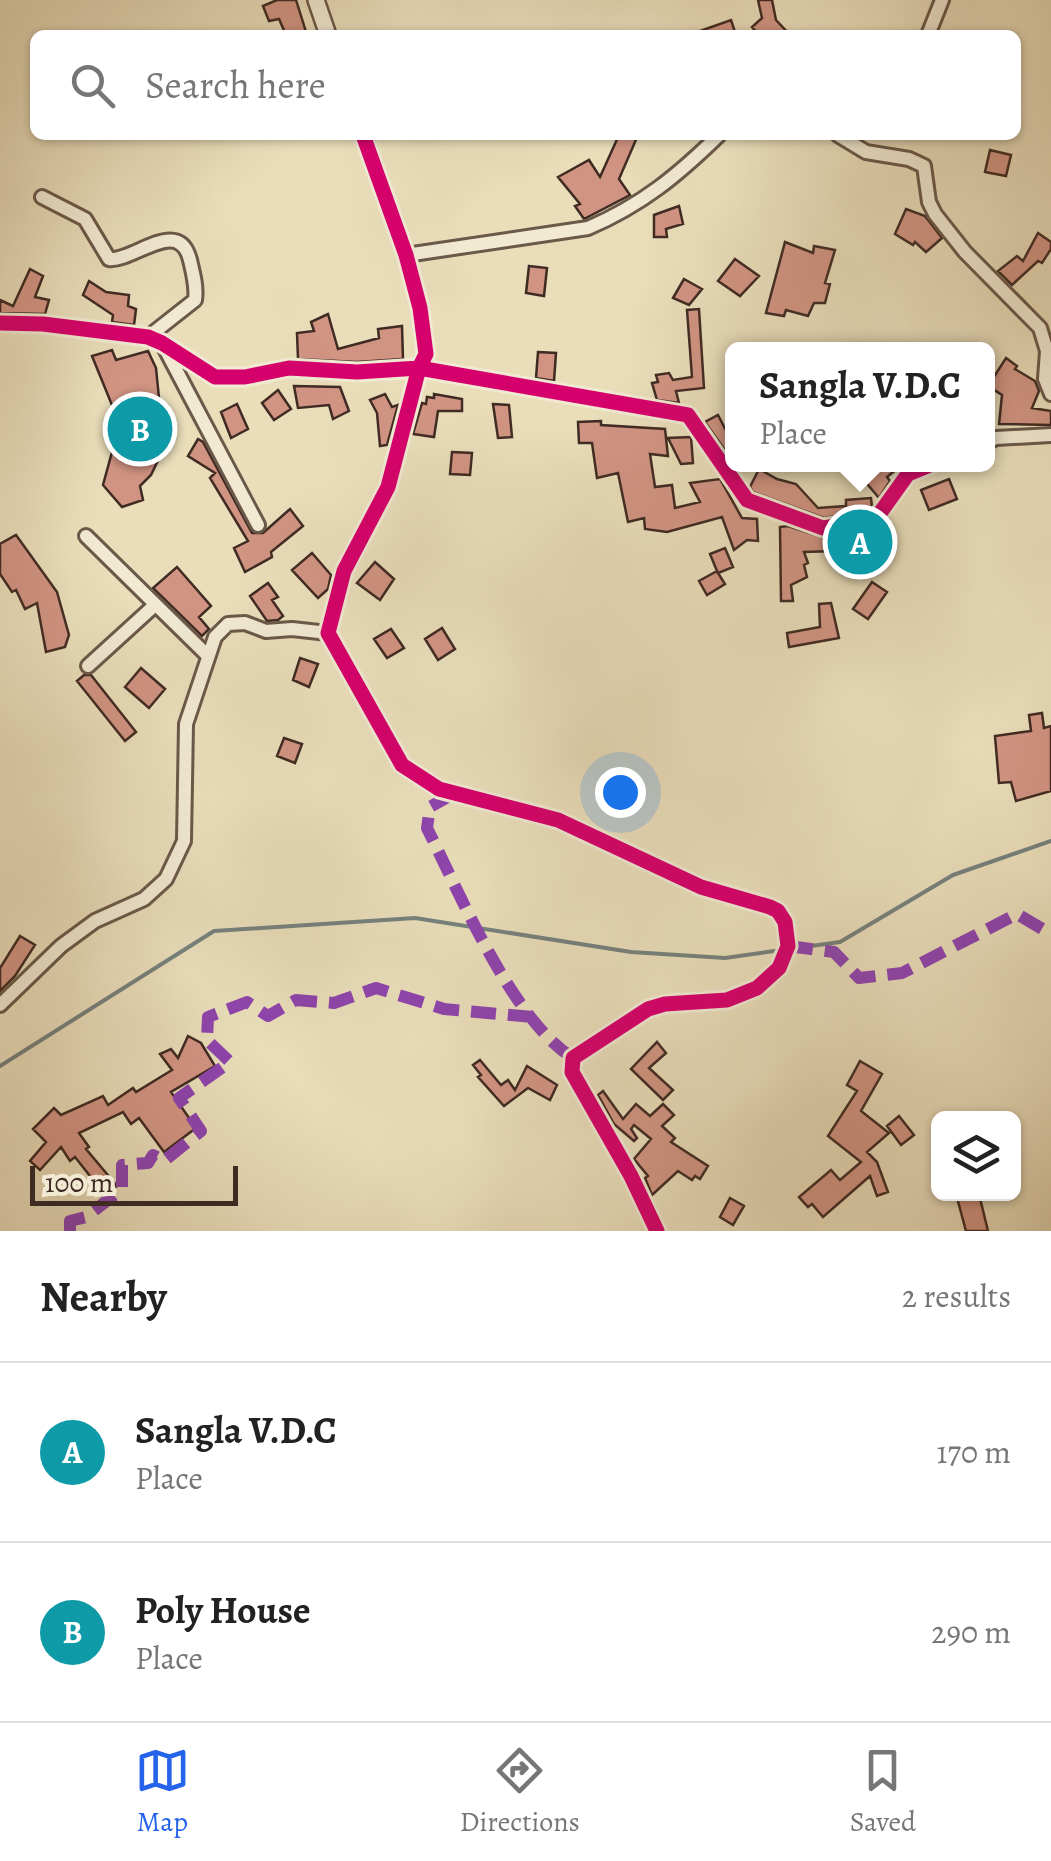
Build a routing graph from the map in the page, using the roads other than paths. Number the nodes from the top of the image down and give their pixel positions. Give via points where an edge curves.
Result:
1 (316, 0) edge
2 (942, 0) edge
3 (326, 30) edge
4 (930, 30) edge
5 (365, 140) edge
6 (715, 140) edge
7 (846, 140) edge
8 (42, 196) dead end
9 (406, 255) junction
10 (0, 323) edge
11 (155, 340) junction
12 (419, 368) junction
13 (1051, 394) edge
14 (1051, 435) edge
15 (995, 438) edge
16 (725, 469) edge
17 (727, 472) edge
18 (913, 472) edge
19 (258, 525) dead end
20 (86, 536) dead end
21 (154, 605) junction
22 (328, 633) junction
23 (208, 655) junction
24 (88, 666) dead end
25 (0, 1005) edge
26 (657, 1231) edge

1 - 3 street
2 - 4 street
5 - 9 street
6 - 9 street via 672,181 588,228
7 - 13 street via 866,152 924,166 935,214 1040,328
8 - 11 street via 85,219 109,259 162,242 183,244 195,300
9 - 12 street via 426,346
10 - 11 street
11 - 12 street via 215,377 288,368
11 - 19 street
12 - 16 street via 688,416
12 - 22 street via 388,486 344,571
14 - 15 street
17 - 18 street via 747,500 824,528 875,520
20 - 21 street
21 - 23 street
21 - 24 street
22 - 23 street via 228,624
22 - 26 street via 402,765 418,777 453,794 558,820 701,887 770,907 785,922 785,957 758,988 726,1000 648,1009 571,1064
23 - 25 street via 186,724 184,841 166,879 144,899 61,946

